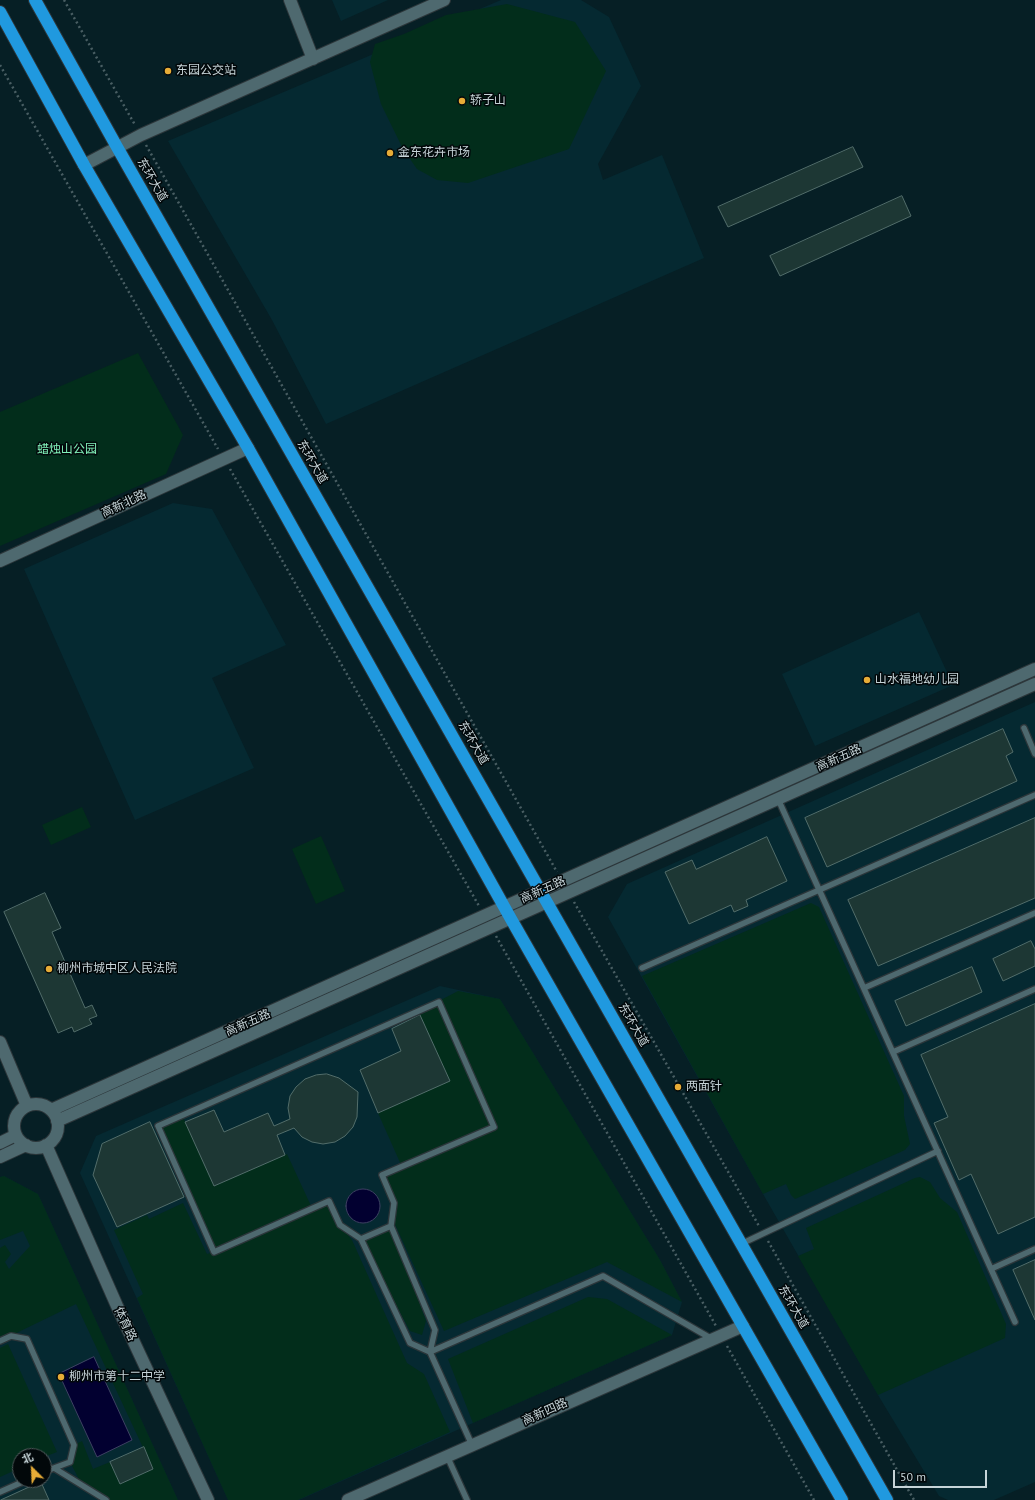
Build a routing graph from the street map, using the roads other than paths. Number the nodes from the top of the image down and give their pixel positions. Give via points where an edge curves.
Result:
1 (35, 0) edge
2 (290, 0) edge
3 (444, 0) edge
4 (0, 12) edge
5 (313, 59) junction
6 (117, 147) junction
7 (84, 165) junction
8 (248, 448) junction
9 (0, 561) edge
10 (1035, 669) edge
11 (1035, 684) edge
12 (1024, 728) dead end
13 (1035, 754) edge
14 (1035, 795) edge
15 (778, 799) junction
16 (820, 890) junction
17 (541, 891) junction
18 (547, 902) junction
19 (505, 908) junction
20 (1035, 912) edge
21 (511, 919) junction
22 (642, 968) dead end
23 (864, 988) junction
24 (1035, 989) edge
25 (0, 1042) edge
26 (893, 1052) junction
27 (27, 1106) junction
28 (54, 1116) junction
29 (16, 1135) junction
30 (0, 1143) edge
31 (26, 1145) junction
32 (46, 1145) junction
33 (938, 1151) junction
34 (0, 1157) edge
35 (391, 1226) junction
36 (361, 1239) junction
37 (741, 1244) junction
38 (1035, 1249) edge
39 (991, 1268) junction
40 (1015, 1322) dead end
41 (743, 1326) junction
42 (717, 1337) junction
43 (0, 1341) edge
44 (430, 1352) junction
45 (472, 1445) junction
46 (447, 1456) junction
47 (54, 1468) joint
48 (12, 1487) edge
49 (0, 1492) edge
50 (106, 1500) edge
51 (208, 1500) edge
52 (348, 1500) edge
53 (467, 1500) edge
54 (842, 1500) edge
55 (886, 1500) edge

1 - 6 highway, 东环大道
2 - 5 main road
3 - 5 main road
4 - 7 highway
5 - 6 main road
6 - 7 main road
6 - 17 highway, 东环大道
7 - 8 highway
8 - 9 main road, 高新北路
8 - 19 highway
10 - 17 main road, 高新五路
11 - 15 main road, 高新五路
12 - 13 lane
14 - 16 lane
15 - 16 lane
15 - 18 main road, 高新五路
16 - 22 lane
16 - 23 lane
17 - 18 highway, 东环大道
17 - 19 main road, 高新五路
18 - 21 main road, 高新五路
18 - 37 highway, 东环大道
19 - 21 highway
19 - 28 main road, 高新五路
20 - 23 lane
21 - 28 main road, 高新五路
21 - 41 highway
23 - 26 lane
24 - 26 lane
25 - 27 main road
26 - 33 lane
27 - 28 main road via 38,1104
27 - 29 main road via 16,1118
28 - 32 main road via 57,1130
29 - 30 main road
29 - 31 main road
31 - 32 main road via 32,1148
31 - 34 main road
32 - 51 main road, 体育路 via 117,1306
33 - 37 lane
33 - 39 lane
35 - 36 lane
35 - 36 lane via 394,1203 382,1175 494,1127 439,1002 158,1126 214,1252 328,1201 340,1225
35 - 44 lane via 435,1330
36 - 44 lane via 410,1343
37 - 55 highway, 东环大道
38 - 39 lane
39 - 40 lane
41 - 42 main road, 高新四路
41 - 54 highway
42 - 44 lane via 603,1276
42 - 45 main road, 高新四路
43 - 47 lane via 11,1336 27,1339 74,1445 70,1462
44 - 45 lane
45 - 46 main road, 高新四路
46 - 52 main road, 高新四路
46 - 53 lane
47 - 50 lane
48 - 49 lane

